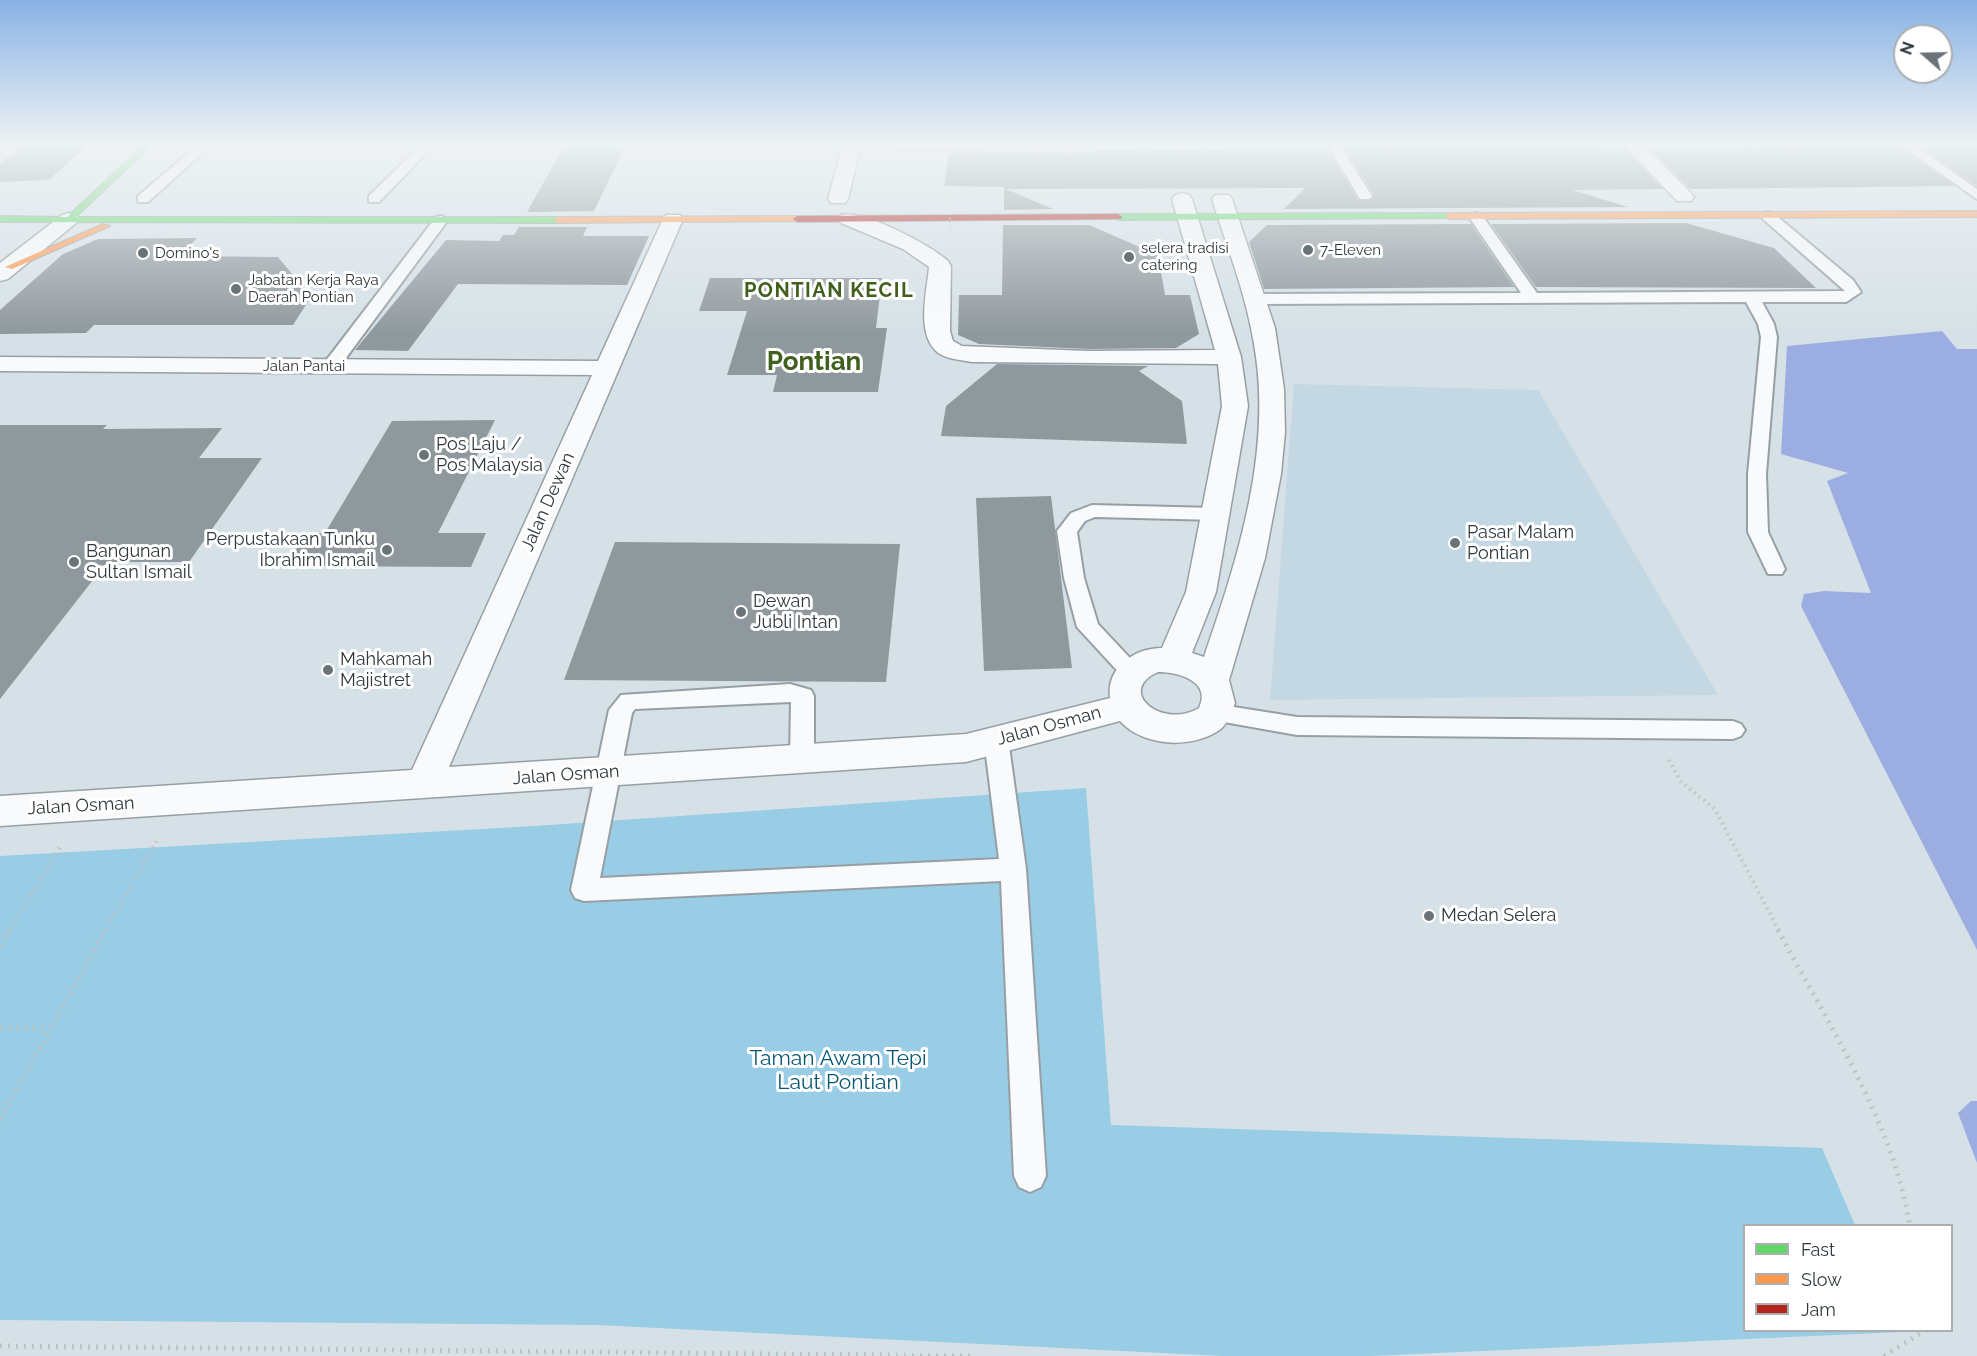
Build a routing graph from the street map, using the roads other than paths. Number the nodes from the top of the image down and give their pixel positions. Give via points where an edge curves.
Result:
1 (73, 207) edge
2 (73, 207) edge
3 (804, 207) edge
4 (847, 207) edge
5 (1205, 207) edge
6 (1206, 207) edge
7 (1287, 207) edge
8 (69, 209) junction
9 (1977, 214) edge
10 (1768, 216) junction
11 (1476, 217) junction
12 (0, 219) edge
13 (673, 219) junction
14 (124, 220) junction
15 (441, 220) junction
16 (5, 266) edge
17 (1751, 296) junction
18 (1532, 298) junction
19 (1255, 299) junction
20 (1229, 357) junction
21 (0, 364) edge
22 (331, 366) junction
23 (608, 368) junction
24 (1216, 514) junction
25 (1775, 569) dead end
26 (1173, 660) junction
27 (1132, 672) junction
28 (1212, 680) junction
29 (1127, 706) junction
30 (1215, 713) junction
31 (1733, 730) dead end
32 (996, 739) junction
33 (802, 759) junction
34 (607, 773) junction
35 (423, 785) junction
36 (0, 811) edge
37 (1013, 869) junction
38 (1030, 1176) dead end

1 - 8 main road
2 - 8 main road
3 - 13 main road
4 - 20 street via 940,266 937,335 944,346 957,352 1088,358
5 - 20 street
6 - 19 street
7 - 11 main road
8 - 12 main road
8 - 14 main road
8 - 16 street
9 - 10 main road
10 - 11 main road
10 - 17 lane via 1848,283 1853,292 1846,297
11 - 18 lane
13 - 15 main road
13 - 23 street, Jalan Dewan
14 - 15 main road
14 - 16 main road
15 - 22 lane
17 - 18 lane
17 - 25 lane via 1769,337 1757,474 1758,532
18 - 19 lane
19 - 28 street via 1271,377 1266,476 1259,530
20 - 24 street via 1235,406
21 - 22 street, Jalan Pantai
22 - 23 street, Jalan Pantai
23 - 35 street, Jalan Dewan
24 - 26 street via 1201,592
24 - 27 lane via 1092,511 1078,517 1067,531 1074,578 1088,627
26 - 27 street via 1143,664
26 - 28 street via 1188,663
27 - 29 street via 1125,682
28 - 30 street via 1219,702
29 - 30 street via 1148,724 1179,731 1206,722
29 - 32 street, Jalan Osman
30 - 31 lane via 1297,726
32 - 33 street, Jalan Osman via 966,748
32 - 37 lane
33 - 34 street, Jalan Osman
33 - 34 lane via 803,696 790,693 628,701 621,710
34 - 35 street, Jalan Osman
34 - 37 lane via 584,890
35 - 36 street, Jalan Osman
37 - 38 lane

